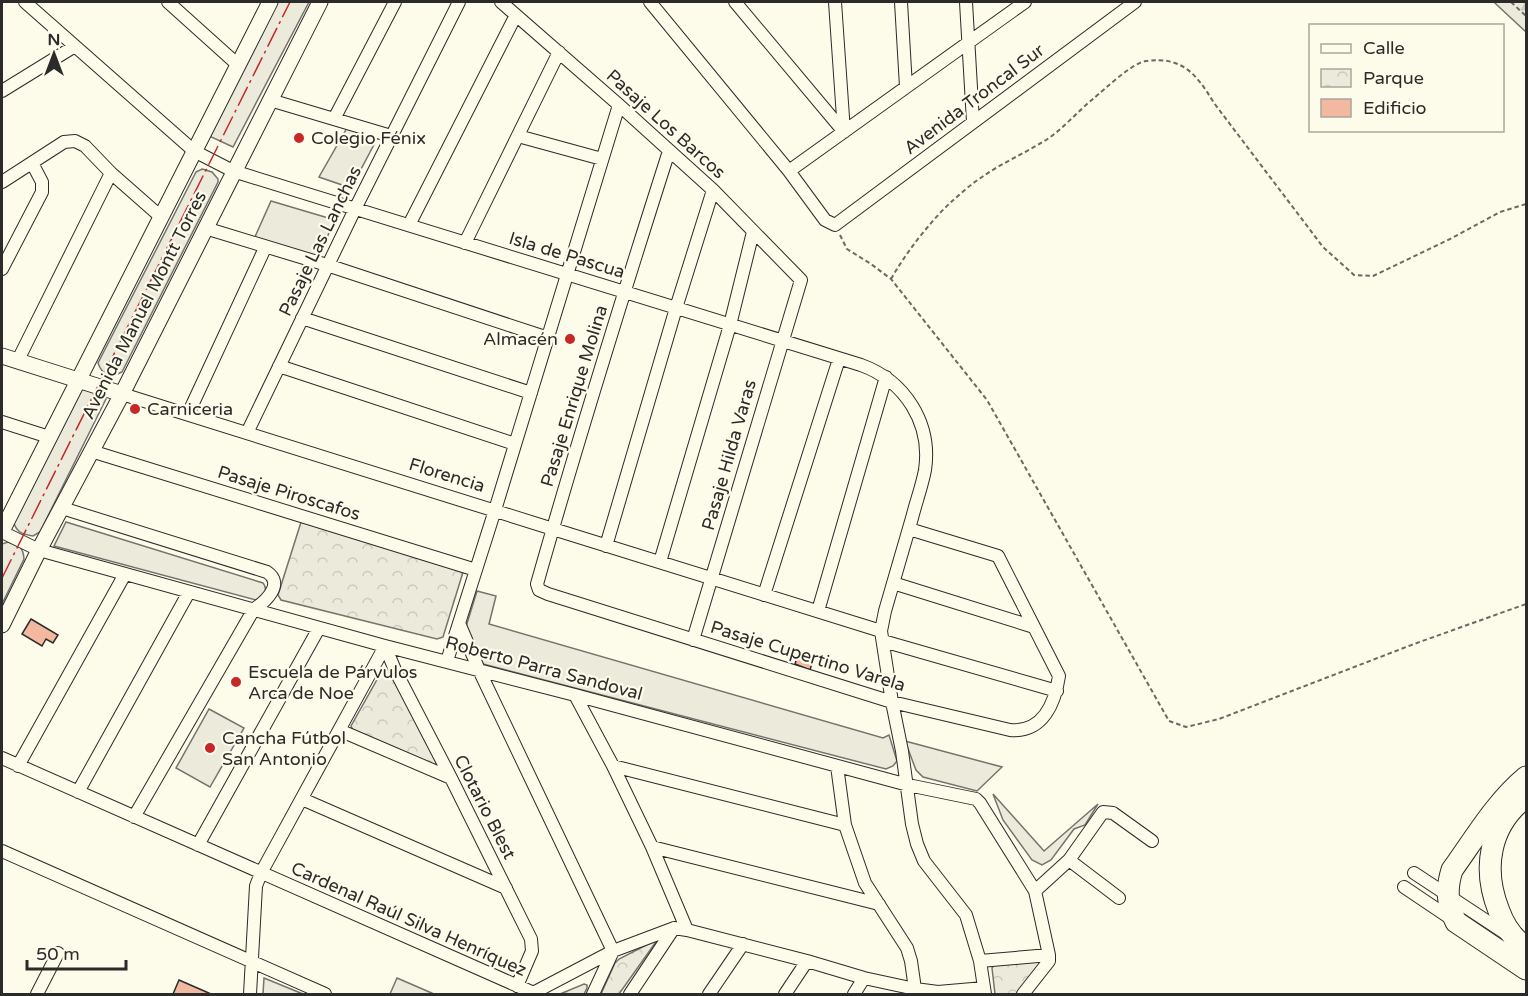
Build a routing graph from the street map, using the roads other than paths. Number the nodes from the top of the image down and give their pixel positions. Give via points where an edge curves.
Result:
1 (25, 2) edge
2 (168, 2) edge
3 (270, 2) edge
4 (320, 2) edge
5 (395, 2) edge
6 (459, 2) edge
7 (501, 2) edge
8 (735, 2) edge
9 (835, 2) edge
10 (901, 2) edge
11 (966, 2) edge
12 (1025, 2) edge
13 (1135, 2) edge
14 (656, 4) edge
15 (516, 15) junction
16 (968, 43) junction
17 (75, 46) junction
18 (559, 52) junction
19 (238, 65) junction
20 (906, 87) junction
21 (2, 91) edge
22 (270, 100) junction
23 (619, 105) junction
24 (334, 119) junction
25 (973, 122) junction
26 (844, 132) junction
27 (392, 136) junction
28 (518, 136) junction
29 (669, 151) junction
30 (194, 152) junction
31 (602, 159) junction
32 (32, 163) junction
33 (233, 171) junction
34 (789, 171) junction
35 (111, 173) junction
36 (2, 182) edge
37 (712, 190) junction
38 (355, 209) junction
39 (161, 217) junction
40 (409, 225) junction
41 (205, 228) junction
42 (753, 232) junction
43 (465, 243) junction
44 (265, 248) junction
45 (327, 265) junction
46 (2, 269) edge
47 (567, 274) junction
48 (801, 280) joint
49 (624, 292) junction
50 (676, 308) junction
51 (302, 318) junction
52 (730, 325) junction
53 (548, 338) junction
54 (781, 341) junction
55 (2, 356) edge
56 (839, 359) junction
57 (18, 360) junction
58 (279, 366) junction
59 (886, 377) junction
60 (78, 379) junction
61 (531, 393) junction
62 (122, 394) junction
63 (188, 414) junction
64 (2, 422) edge
65 (247, 433) junction
66 (49, 437) junction
67 (515, 444) junction
68 (91, 451) junction
69 (62, 508) junction
70 (495, 510) junction
71 (553, 529) junction
72 (909, 529) junction
73 (2, 531) edge
74 (606, 546) junction
75 (39, 550) junction
76 (660, 562) junction
77 (476, 570) junction
78 (125, 574) junction
79 (711, 578) junction
80 (894, 582) junction
81 (537, 584) joint
82 (189, 592) junction
83 (764, 594) junction
84 (254, 609) junction
85 (818, 611) junction
86 (459, 623) junction
87 (2, 625) edge
88 (1034, 627) junction
89 (319, 628) junction
90 (882, 636) junction
91 (693, 640) junction
92 (385, 646) junction
93 (447, 661) junction
94 (479, 670) junction
95 (1057, 691) junction
96 (575, 695) junction
97 (892, 702) junction
98 (339, 730) junction
99 (2, 758) edge
100 (18, 766) junction
101 (613, 766) junction
102 (837, 766) junction
103 (1527, 777) edge
104 (451, 778) junction
105 (908, 785) junction
106 (78, 792) junction
107 (1527, 797) edge
108 (302, 799) junction
109 (134, 817) junction
110 (845, 825) junction
111 (1152, 841) dead end
112 (198, 845) junction
113 (652, 847) junction
114 (2, 851) edge
115 (1069, 860) junction
116 (261, 873) junction
117 (1414, 873) dead end
118 (1404, 887) dead end
119 (506, 888) junction
120 (1035, 891) junction
121 (1448, 896) junction
122 (1119, 898) dead end
123 (879, 904) junction
124 (1456, 922) junction
125 (681, 929) junction
126 (742, 944) junction
127 (1524, 946) edge
128 (613, 951) junction
129 (58, 953) dead end
130 (1049, 955) junction
131 (807, 961) junction
132 (980, 961) junction
133 (252, 962) junction
134 (1527, 969) edge
135 (864, 978) junction
136 (517, 986) junction
137 (985, 991) edge
138 (915, 992) edge
139 (37, 994) edge
140 (250, 994) edge
141 (325, 994) edge
142 (535, 994) edge
143 (593, 994) edge
144 (630, 994) edge
145 (709, 994) edge
146 (785, 994) edge
147 (854, 994) edge
148 (1023, 994) edge

1 - 17 street, Isla de Pascua
2 - 19 street
3 - 19 street, Avenida Manuel Montt Torres
4 - 22 street, Avenida Manuel Montt Torres
5 - 24 street
6 - 27 street, Pasaje Las Lanchas
7 - 15 street, Pasaje Los Barcos
8 - 26 street
9 - 26 street
10 - 20 street
11 - 16 street
12 - 16 street
13 - 25 street, Avenida Troncal Sur
14 - 34 street
15 - 18 street, Pasaje Los Barcos
15 - 40 street
16 - 20 street
16 - 25 street
17 - 21 street
17 - 30 street, Isla de Pascua
18 - 23 street, Pasaje Los Barcos
18 - 28 street
19 - 30 street, Avenida Manuel Montt Torres
20 - 26 street
22 - 24 street
22 - 33 street, Avenida Manuel Montt Torres
23 - 29 street, Pasaje Los Barcos
23 - 31 street
24 - 27 street
25 - 34 street, Avenida Troncal Sur via 834,225 825,220
26 - 34 street
27 - 38 street, Pasaje Las Lanchas
28 - 31 street
28 - 43 street
29 - 37 street, Pasaje Los Barcos
29 - 49 street, Pasaje Enrique Molina
30 - 33 street, Isla de Pascua
30 - 39 street, Avenida Manuel Montt Torres
31 - 47 street
32 - 35 street via 64,142 75,141
32 - 36 street
32 - 46 street via 42,182 42,192
33 - 38 street, Isla de Pascua
33 - 41 street, Avenida Manuel Montt Torres
35 - 39 street
35 - 57 street
37 - 42 street, Pasaje Los Barcos
37 - 50 street
38 - 40 street, Isla de Pascua
38 - 45 street, Pasaje Las Lanchas
39 - 60 street, Avenida Manuel Montt Torres
40 - 43 street, Isla de Pascua
41 - 44 street
41 - 62 street, Avenida Manuel Montt Torres
42 - 48 street, Pasaje Los Barcos
42 - 52 street
43 - 47 street, Isla de Pascua
44 - 45 street
44 - 63 street
45 - 51 street, Pasaje Las Lanchas
45 - 53 street
47 - 49 street, Isla de Pascua
47 - 53 street
48 - 54 street, Pasaje Hilda Varas
49 - 50 street, Isla de Pascua
49 - 71 street, Pasaje Enrique Molina
50 - 52 street, Isla de Pascua
50 - 74 street
51 - 58 street, Pasaje Las Lanchas
51 - 61 street
52 - 54 street, Isla de Pascua
52 - 76 street
53 - 61 street
54 - 56 street, Isla de Pascua
54 - 79 street, Pasaje Hilda Varas
55 - 57 street, Florencia
56 - 59 street, Isla de Pascua
56 - 83 street
57 - 60 street, Florencia
58 - 65 street, Pasaje Las Lanchas
58 - 67 street
59 - 72 street, Isla de Pascua via 915,410 926,442 925,469
59 - 85 street
60 - 62 street, Florencia
60 - 66 street, Avenida Manuel Montt Torres
61 - 67 street
62 - 63 street, Florencia
62 - 68 street, Avenida Manuel Montt Torres
63 - 65 street, Florencia
64 - 66 street
65 - 70 street, Florencia
66 - 73 street, Avenida Manuel Montt Torres
67 - 70 street
68 - 69 street, Avenida Manuel Montt Torres
68 - 77 street, Pasaje Piroscafos
69 - 75 street, Avenida Manuel Montt Torres
69 - 84 street via 267,572 274,579 273,586 265,602
70 - 71 street, Florencia
70 - 77 street
71 - 74 street, Florencia
71 - 81 street, Pasaje Enrique Molina
72 - 80 street, Isla de Pascua
72 - 88 street via 998,556
73 - 75 street, Roberto Parra Sandoval
74 - 76 street, Florencia
75 - 78 street, Roberto Parra Sandoval
75 - 87 street, Avenida Manuel Montt Torres
76 - 79 street, Florencia
77 - 86 street
78 - 82 street, Roberto Parra Sandoval
78 - 100 street
79 - 83 street, Florencia
79 - 91 street, Pasaje Hilda Varas
80 - 88 street
80 - 90 street, Isla de Pascua
81 - 91 street, Pasaje Cupertino Varela via 539,590 548,594
82 - 84 street, Roberto Parra Sandoval
82 - 106 street
83 - 85 street, Florencia
84 - 89 street, Roberto Parra Sandoval
84 - 109 street
85 - 90 street, Florencia
86 - 93 street
86 - 94 street
88 - 95 street via 1059,676
89 - 92 street, Roberto Parra Sandoval
89 - 112 street
90 - 95 street, Florencia
90 - 97 street
91 - 97 street, Pasaje Cupertino Varela
92 - 93 street, Roberto Parra Sandoval
92 - 98 street
92 - 104 street, Clotario Blest
93 - 94 street, Roberto Parra Sandoval
94 - 96 street, Roberto Parra Sandoval
94 - 128 street
95 - 97 street, Pasaje Cupertino Varela via 1049,710 1023,732
96 - 101 street
96 - 102 street, Roberto Parra Sandoval
97 - 105 street
98 - 104 street
98 - 108 street
99 - 100 street, Cardenal Raúl Silva Henríquez
100 - 106 street, Cardenal Raúl Silva Henríquez
101 - 110 street
101 - 113 street
102 - 105 street, Roberto Parra Sandoval
102 - 110 street
103 - 121 highway via 1505,797 1452,870
104 - 119 street, Clotario Blest
105 - 120 street, Roberto Parra Sandoval via 971,797 980,803
105 - 132 street via 917,844 924,861 966,915
106 - 109 street, Cardenal Raúl Silva Henríquez
107 - 127 highway via 1502,823 1490,865 1498,908
108 - 116 street
108 - 119 street
109 - 112 street, Cardenal Raúl Silva Henríquez
110 - 123 street via 865,883
111 - 115 street via 1113,813 1103,812
112 - 116 street, Cardenal Raúl Silva Henríquez
113 - 123 street
113 - 125 street
114 - 133 street
115 - 120 street
115 - 122 street
116 - 133 street via 256,886
116 - 136 street, Cardenal Raúl Silva Henríquez
117 - 121 street
118 - 124 street
119 - 136 street, Clotario Blest via 532,943
120 - 130 street, Roberto Parra Sandoval
121 - 124 highway
121 - 127 street
123 - 138 street via 907,948
124 - 134 highway
125 - 126 street
125 - 128 street, Cardenal Raúl Silva Henríquez
125 - 144 street
126 - 131 street
126 - 145 street
128 - 142 street, Cardenal Raúl Silva Henríquez
128 - 143 street
129 - 139 street
130 - 132 street
130 - 148 street via 1049,961
131 - 135 street
131 - 146 street
132 - 137 street
133 - 140 street
133 - 141 street
135 - 138 street
135 - 147 street
136 - 142 street, Cardenal Raúl Silva Henríquez
137 - 138 street

